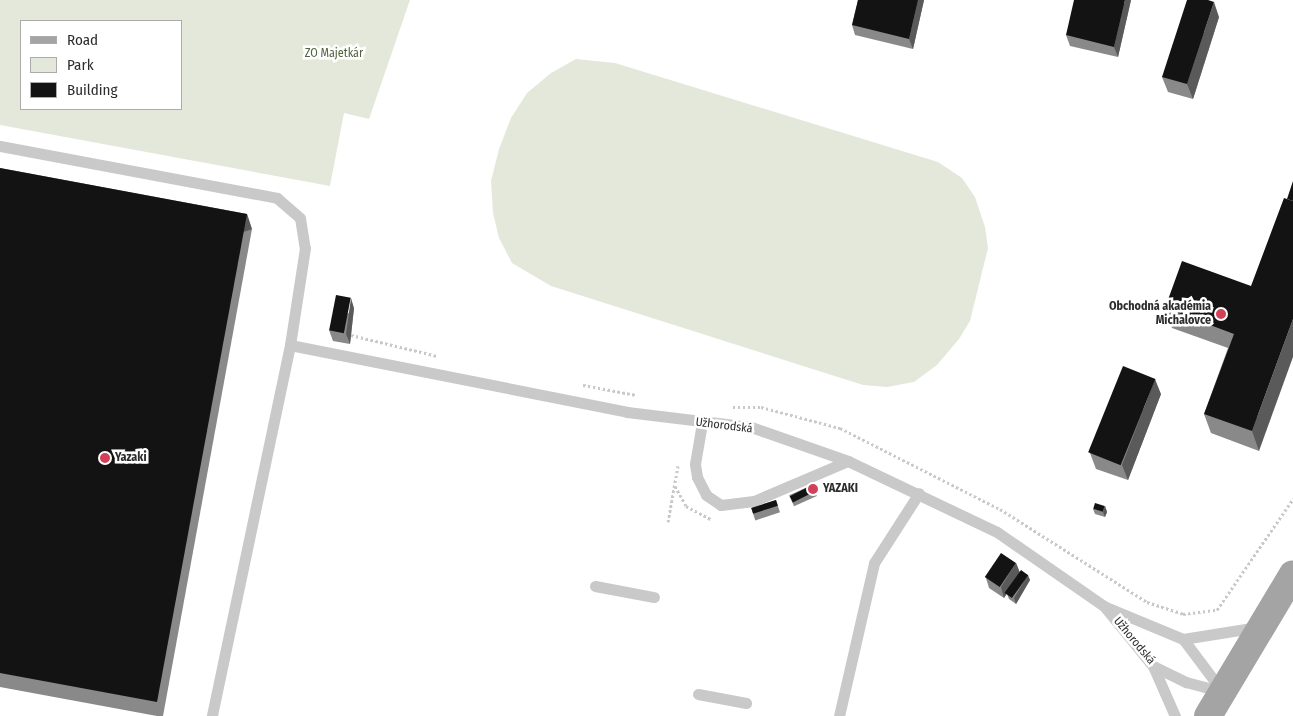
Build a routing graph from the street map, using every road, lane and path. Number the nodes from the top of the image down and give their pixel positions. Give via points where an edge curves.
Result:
1 (0, 146) edge
2 (290, 345) junction
3 (702, 423) junction
4 (848, 461) junction
5 (919, 493) junction
6 (1293, 574) edge
7 (595, 586) dead end
8 (654, 597) dead end
9 (1104, 606) junction
10 (1261, 626) junction
11 (1183, 638) junction
12 (1153, 666) junction
13 (1223, 692) junction
14 (698, 694) dead end
15 (746, 703) dead end
16 (212, 716) edge
17 (839, 716) edge
18 (1175, 716) edge
19 (1208, 716) edge

1 - 2 lane via 277,198 300,218 305,248
2 - 3 lane, Užhorodská via 627,412
2 - 16 lane
3 - 4 lane, Užhorodská via 750,427
3 - 4 lane via 695,464 697,477 706,495 721,505 754,501
4 - 5 lane, Užhorodská
5 - 9 lane, Užhorodská via 997,532
5 - 17 lane via 874,563
6 - 10 main road
7 - 8 lane
9 - 11 lane, Užhorodská
9 - 12 lane, Užhorodská
10 - 11 lane
10 - 13 main road
11 - 13 lane
12 - 13 lane, Užhorodská via 1186,682
12 - 18 lane
13 - 19 main road
14 - 15 lane

